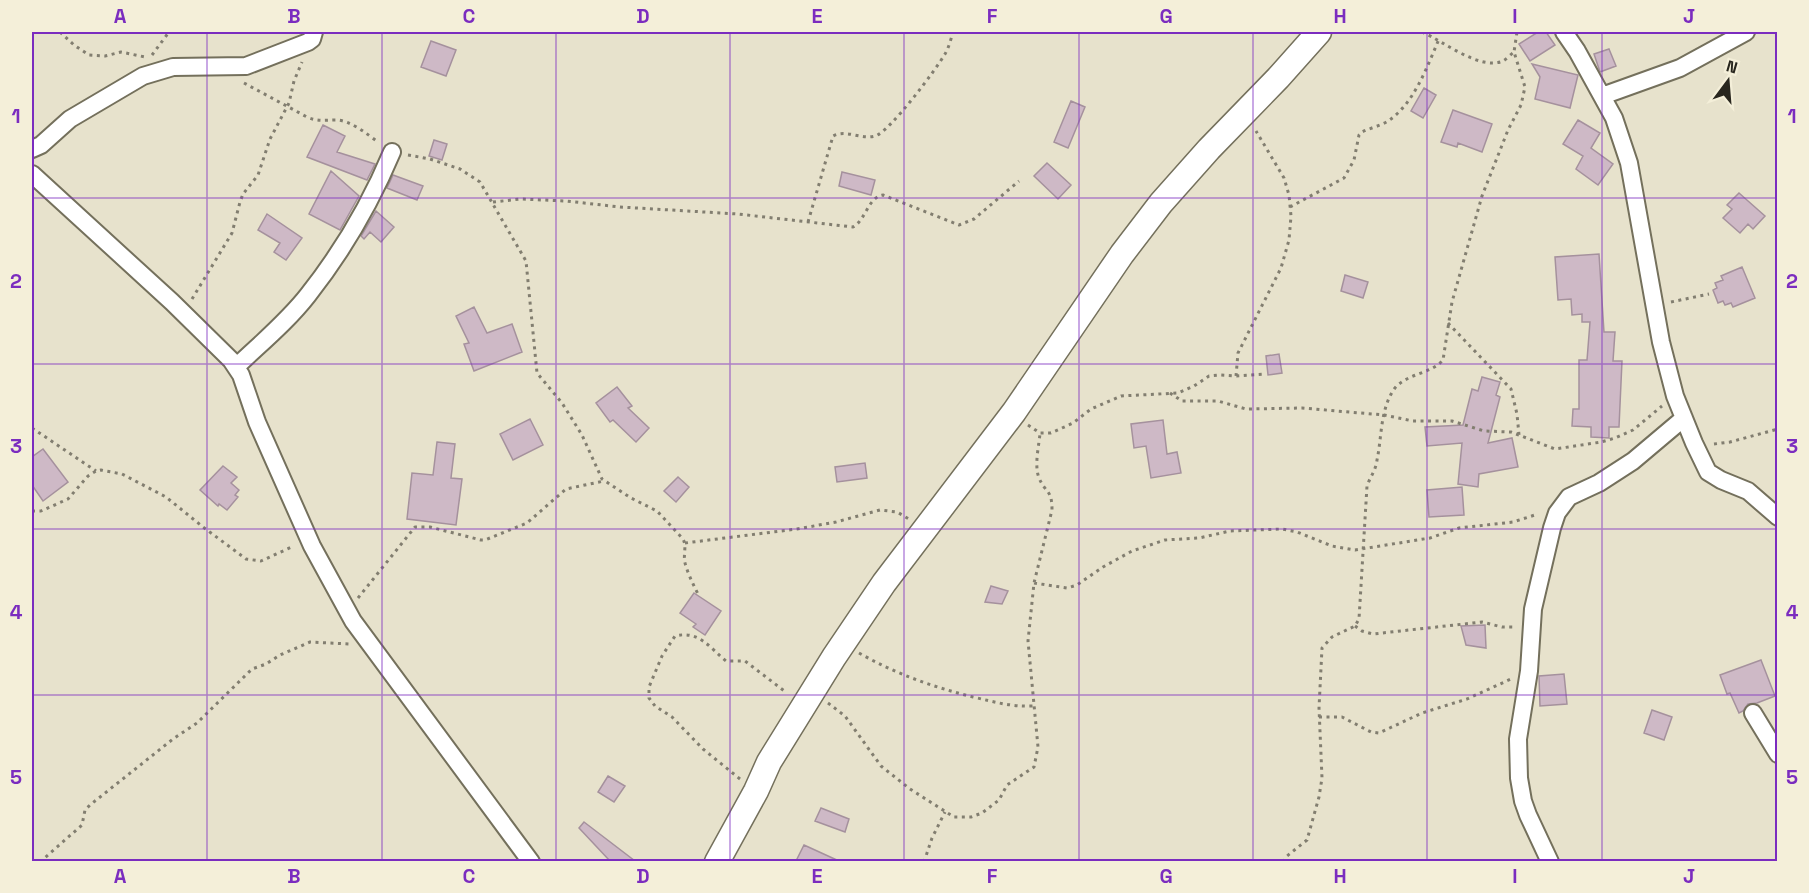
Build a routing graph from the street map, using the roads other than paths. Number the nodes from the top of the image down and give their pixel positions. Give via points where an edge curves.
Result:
1 (1319, 32) edge
2 (1564, 32) edge
3 (1746, 32) edge
4 (311, 37) edge
5 (1602, 96) junction
6 (32, 149) edge
7 (392, 152) road end
8 (32, 174) edge
9 (236, 368) junction
10 (1684, 418) junction
11 (1778, 517) edge
12 (1753, 714) dead end
13 (1778, 754) edge
14 (531, 861) edge
15 (717, 861) edge
16 (1550, 861) edge

1 - 15 main road via 1161,203 1122,254 1014,412 884,583 843,644 769,762
2 - 5 street
3 - 5 street via 1680,68
4 - 6 street via 255,64 173,67 143,76 70,118 41,146
5 - 10 street via 1629,163 1661,342
7 - 9 street via 373,196 317,283
8 - 9 street via 184,313
9 - 14 street via 309,538 347,611
10 - 11 street via 1708,472 1748,491
10 - 16 street via 1633,462 1563,503 1546,549 1531,628 1529,671 1518,739 1519,778 1528,815
12 - 13 street

